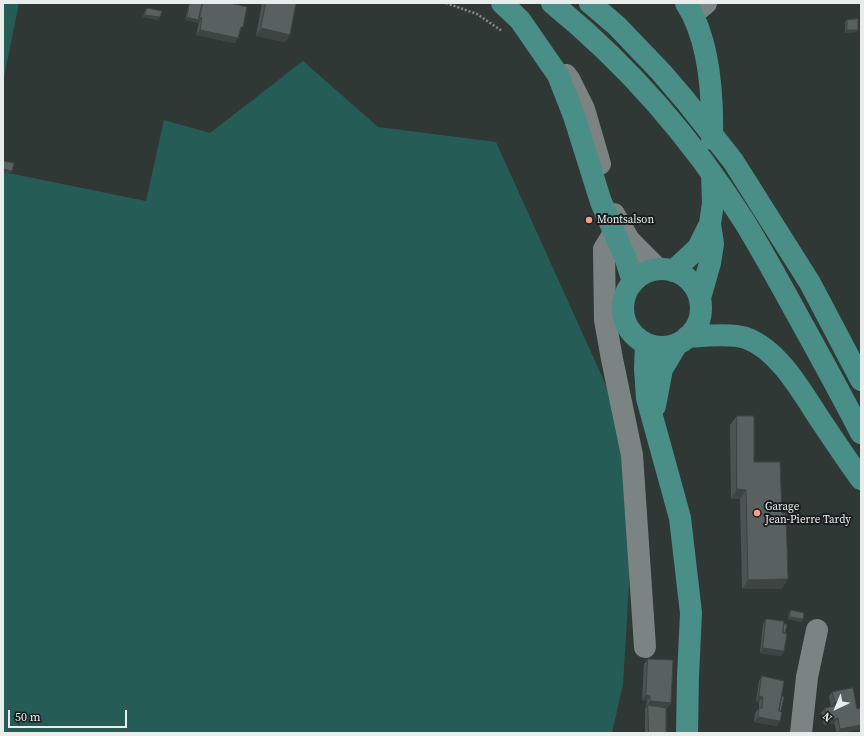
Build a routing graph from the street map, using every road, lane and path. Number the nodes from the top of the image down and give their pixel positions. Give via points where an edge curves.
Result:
1 (446, 3) edge
2 (502, 3) edge
3 (552, 3) edge
4 (590, 3) edge
5 (695, 7) edge
6 (503, 31) dead end
7 (547, 60) junction
8 (710, 224) junction
9 (614, 233) junction
10 (665, 270) junction
11 (632, 282) junction
12 (700, 298) junction
13 (682, 341) junction
14 (646, 344) junction
15 (861, 380) edge
16 (653, 417) junction
17 (861, 433) edge
18 (861, 479) edge
19 (816, 630) dead end
20 (645, 647) dead end
21 (687, 733) edge
22 (800, 733) edge

1 - 6 path via 477,14
2 - 7 main road via 520,20
3 - 17 main road via 624,68 659,106 704,163 767,260
4 - 15 main road via 617,26 661,72 733,161 810,283
5 - 8 main road via 713,106 713,203
7 - 9 main road via 558,75 574,116 601,202
7 - 10 street via 569,78 584,109 614,215 629,240
8 - 10 main road via 698,248
8 - 12 main road via 713,244
9 - 11 main road via 625,257
9 - 20 street via 604,249 605,320 632,455
10 - 11 main road via 648,271
10 - 12 main road via 682,275 690,281
11 - 14 main road via 623,304 624,316 628,327
12 - 13 main road via 699,320
13 - 14 main road via 667,347
13 - 16 main road via 662,369
13 - 18 main road via 715,335 744,338 759,344 775,357 796,384
14 - 16 main road via 647,398
16 - 21 main road via 680,518 691,614
19 - 22 street

